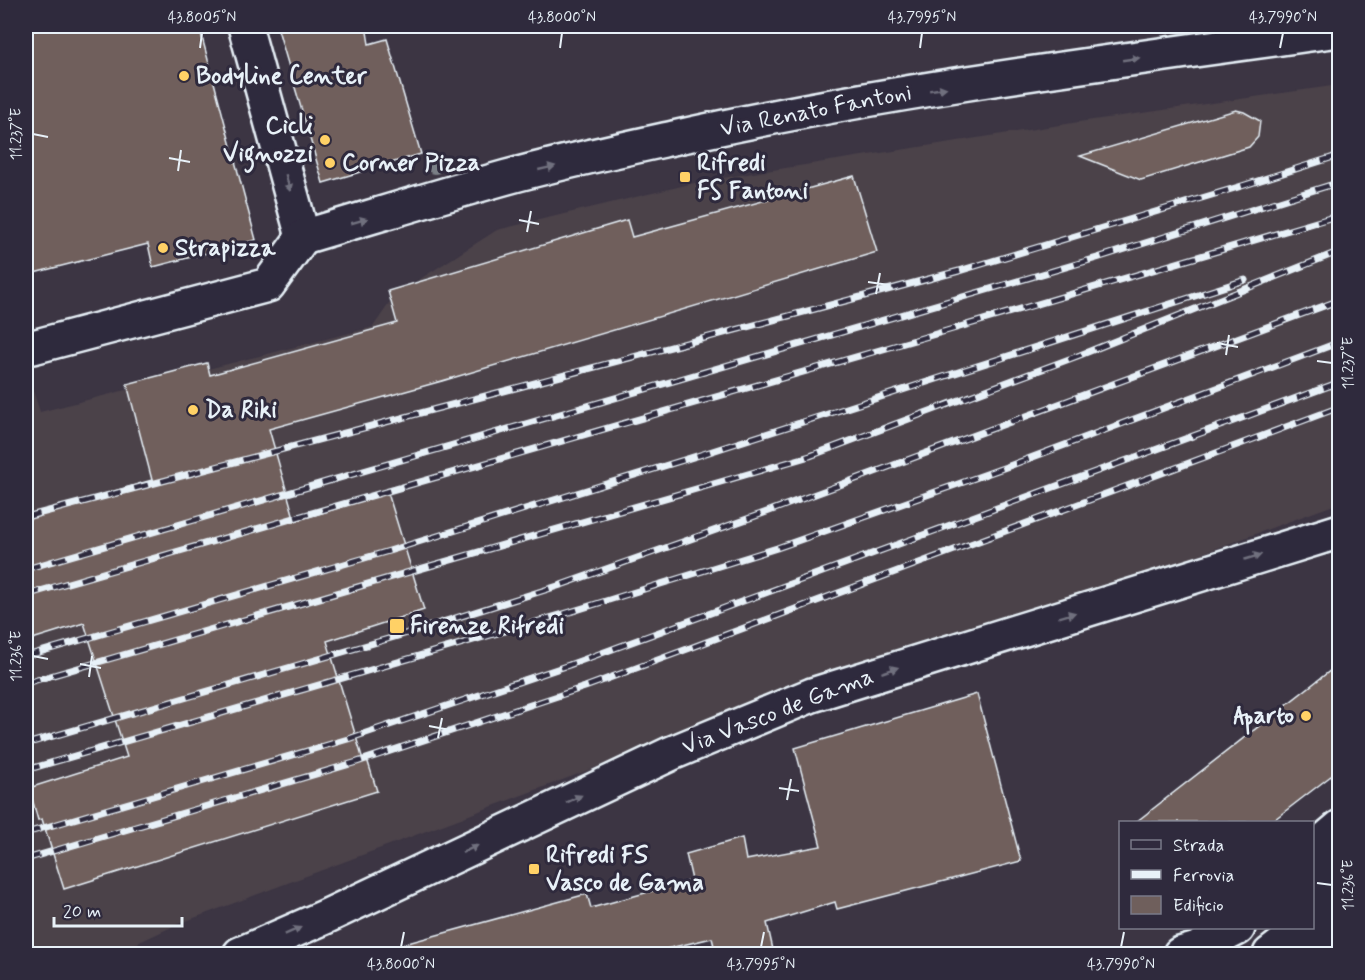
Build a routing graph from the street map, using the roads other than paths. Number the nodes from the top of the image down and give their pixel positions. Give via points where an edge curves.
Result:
1 (245, 26) edge
2 (1340, 30) edge
3 (303, 237) junction
4 (33, 347) dead end
5 (1340, 531) edge
6 (1340, 827) edge
7 (1314, 854) edge
8 (1340, 868) edge
9 (1314, 881) edge
10 (1340, 899) edge
11 (1314, 918) edge
12 (1301, 929) edge
13 (1340, 930) edge
14 (1229, 931) edge
15 (240, 954) edge
16 (1180, 954) edge
17 (1272, 954) edge

1 -> 3 street
3 -> 2 street, Via Renato Fantoni via 510,177 779,117 1113,61
3 - 4 street via 268,285
15 -> 5 street, Via Vasco de Gama via 672,753 812,695
6 - 7 street
8 - 9 street
10 - 11 street
12 - 17 street
13 - 17 street via 1306,946
14 - 16 street

